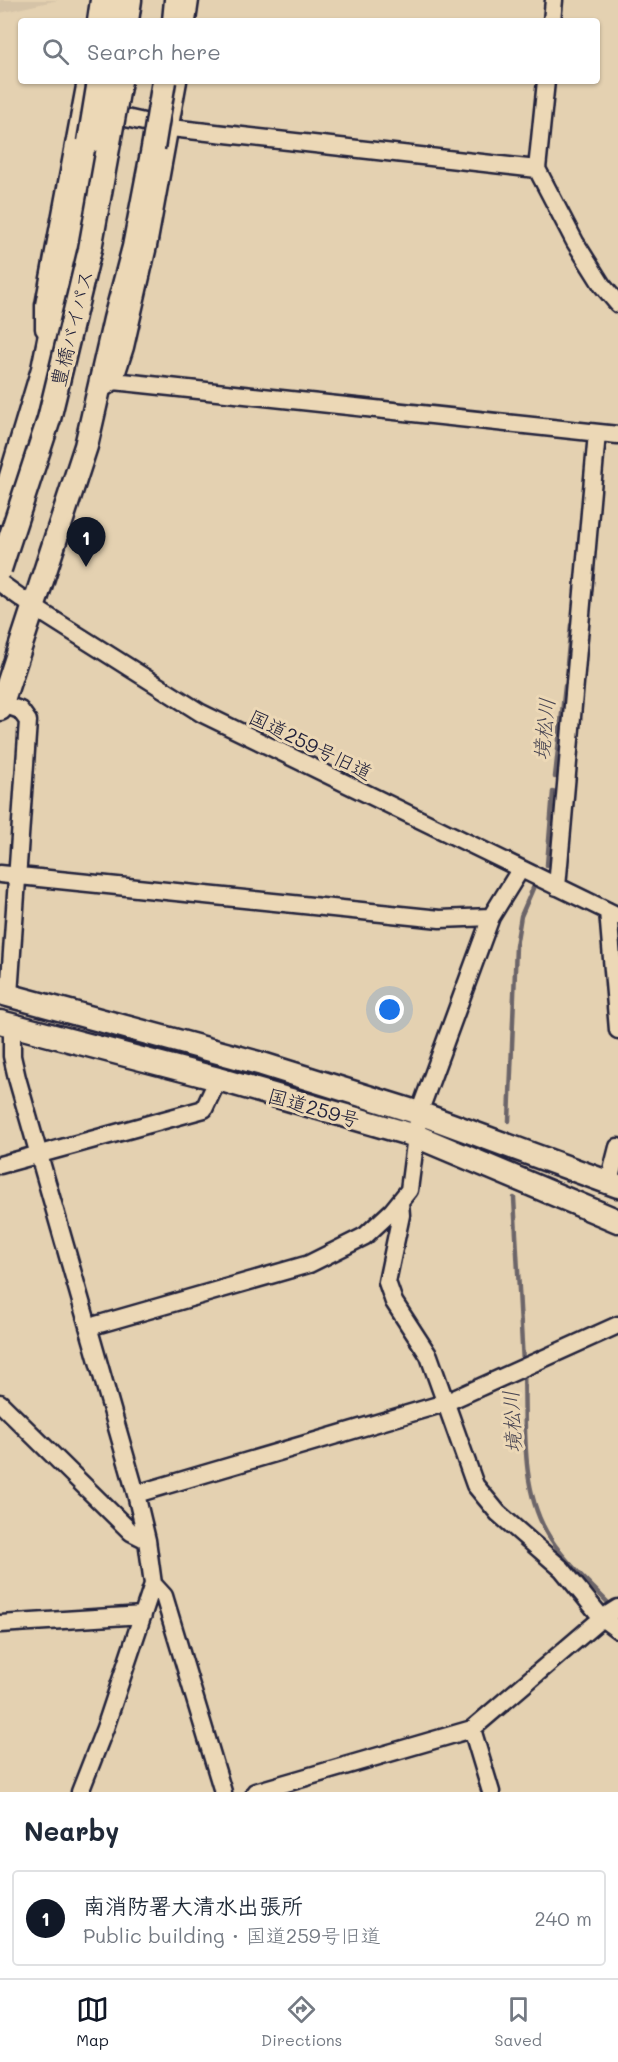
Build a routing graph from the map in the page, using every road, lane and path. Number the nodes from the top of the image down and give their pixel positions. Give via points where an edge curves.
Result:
1 (99, 0) edge
2 (112, 0) edge
3 (130, 0) edge
4 (176, 0) edge
5 (190, 0) edge
6 (554, 0) edge
7 (96, 18) edge
8 (109, 18) edge
9 (128, 18) edge
10 (174, 18) edge
11 (187, 18) edge
12 (552, 18) edge
13 (85, 84) edge
14 (99, 84) edge
15 (119, 84) edge
16 (164, 84) edge
17 (178, 84) edge
18 (546, 84) edge
19 (81, 108) junction
20 (171, 128) junction
21 (537, 169) junction
22 (618, 304) edge
23 (43, 369) junction
24 (107, 387) junction
25 (597, 433) junction
26 (618, 435) edge
27 (0, 513) edge
28 (0, 569) edge
29 (0, 584) edge
30 (34, 608) junction
31 (1, 707) edge
32 (520, 870) junction
33 (8, 875) edge
34 (557, 887) junction
35 (613, 913) edge
36 (491, 917) junction
37 (5, 994) edge
38 (6, 1023) edge
39 (618, 1030) edge
40 (218, 1079) junction
41 (419, 1113) junction
42 (416, 1136) junction
43 (618, 1148) edge
44 (39, 1154) junction
45 (0, 1165) edge
46 (613, 1184) edge
47 (400, 1202) junction
48 (618, 1221) edge
49 (618, 1325) edge
50 (89, 1327) junction
51 (0, 1402) edge
52 (445, 1403) junction
53 (136, 1494) junction
54 (147, 1540) junction
55 (153, 1584) junction
56 (609, 1614) edge
57 (143, 1615) junction
58 (0, 1624) edge
59 (618, 1630) edge
60 (472, 1729) junction
61 (80, 1792) edge
62 (223, 1792) edge
63 (255, 1792) edge
64 (491, 1792) edge

1 - 7 street
2 - 8 highway
3 - 9 highway
4 - 10 highway
5 - 11 street
6 - 12 street
13 - 19 street
14 - 23 highway, bridge
15 - 28 highway, 豊橋バイパス, bridge via 90,249 52,407
16 - 24 highway, bridge via 134,247 115,319
17 - 20 street
18 - 21 street
19 - 20 street
19 - 23 street via 44,304
20 - 21 street
20 - 24 street via 143,268
21 - 22 street via 575,242
23 - 27 highway
24 - 25 street
24 - 30 highway
25 - 26 street
25 - 34 street
29 - 30 street, 国道259号旧道
30 - 31 highway
30 - 32 street, 国道259号旧道 via 201,713
31 - 33 street via 20,710 28,721
32 - 34 street, 国道259号旧道
32 - 36 street
33 - 36 street via 440,920
33 - 37 street
34 - 35 street, 国道259号旧道
35 - 39 street
36 - 41 street
37 - 41 highway, 国道259号 via 262,1064
38 - 40 highway, 国道259号
38 - 44 street
40 - 42 highway, 国道259号
40 - 44 street via 204,1109
41 - 42 street
41 - 46 highway, 国道259号
42 - 47 street via 409,1190
42 - 48 highway, 国道259号
43 - 46 street
44 - 45 street
44 - 50 street
47 - 50 street via 365,1236 309,1264
47 - 52 street via 401,1215 387,1282 394,1302 429,1356
49 - 52 street
50 - 53 street
51 - 54 street via 131,1532
52 - 53 street
52 - 56 street via 475,1485 498,1513
53 - 54 street
54 - 55 street
55 - 57 street
55 - 62 street via 164,1596
56 - 59 street
56 - 60 street
57 - 58 street
57 - 61 street
60 - 63 street
60 - 64 street

